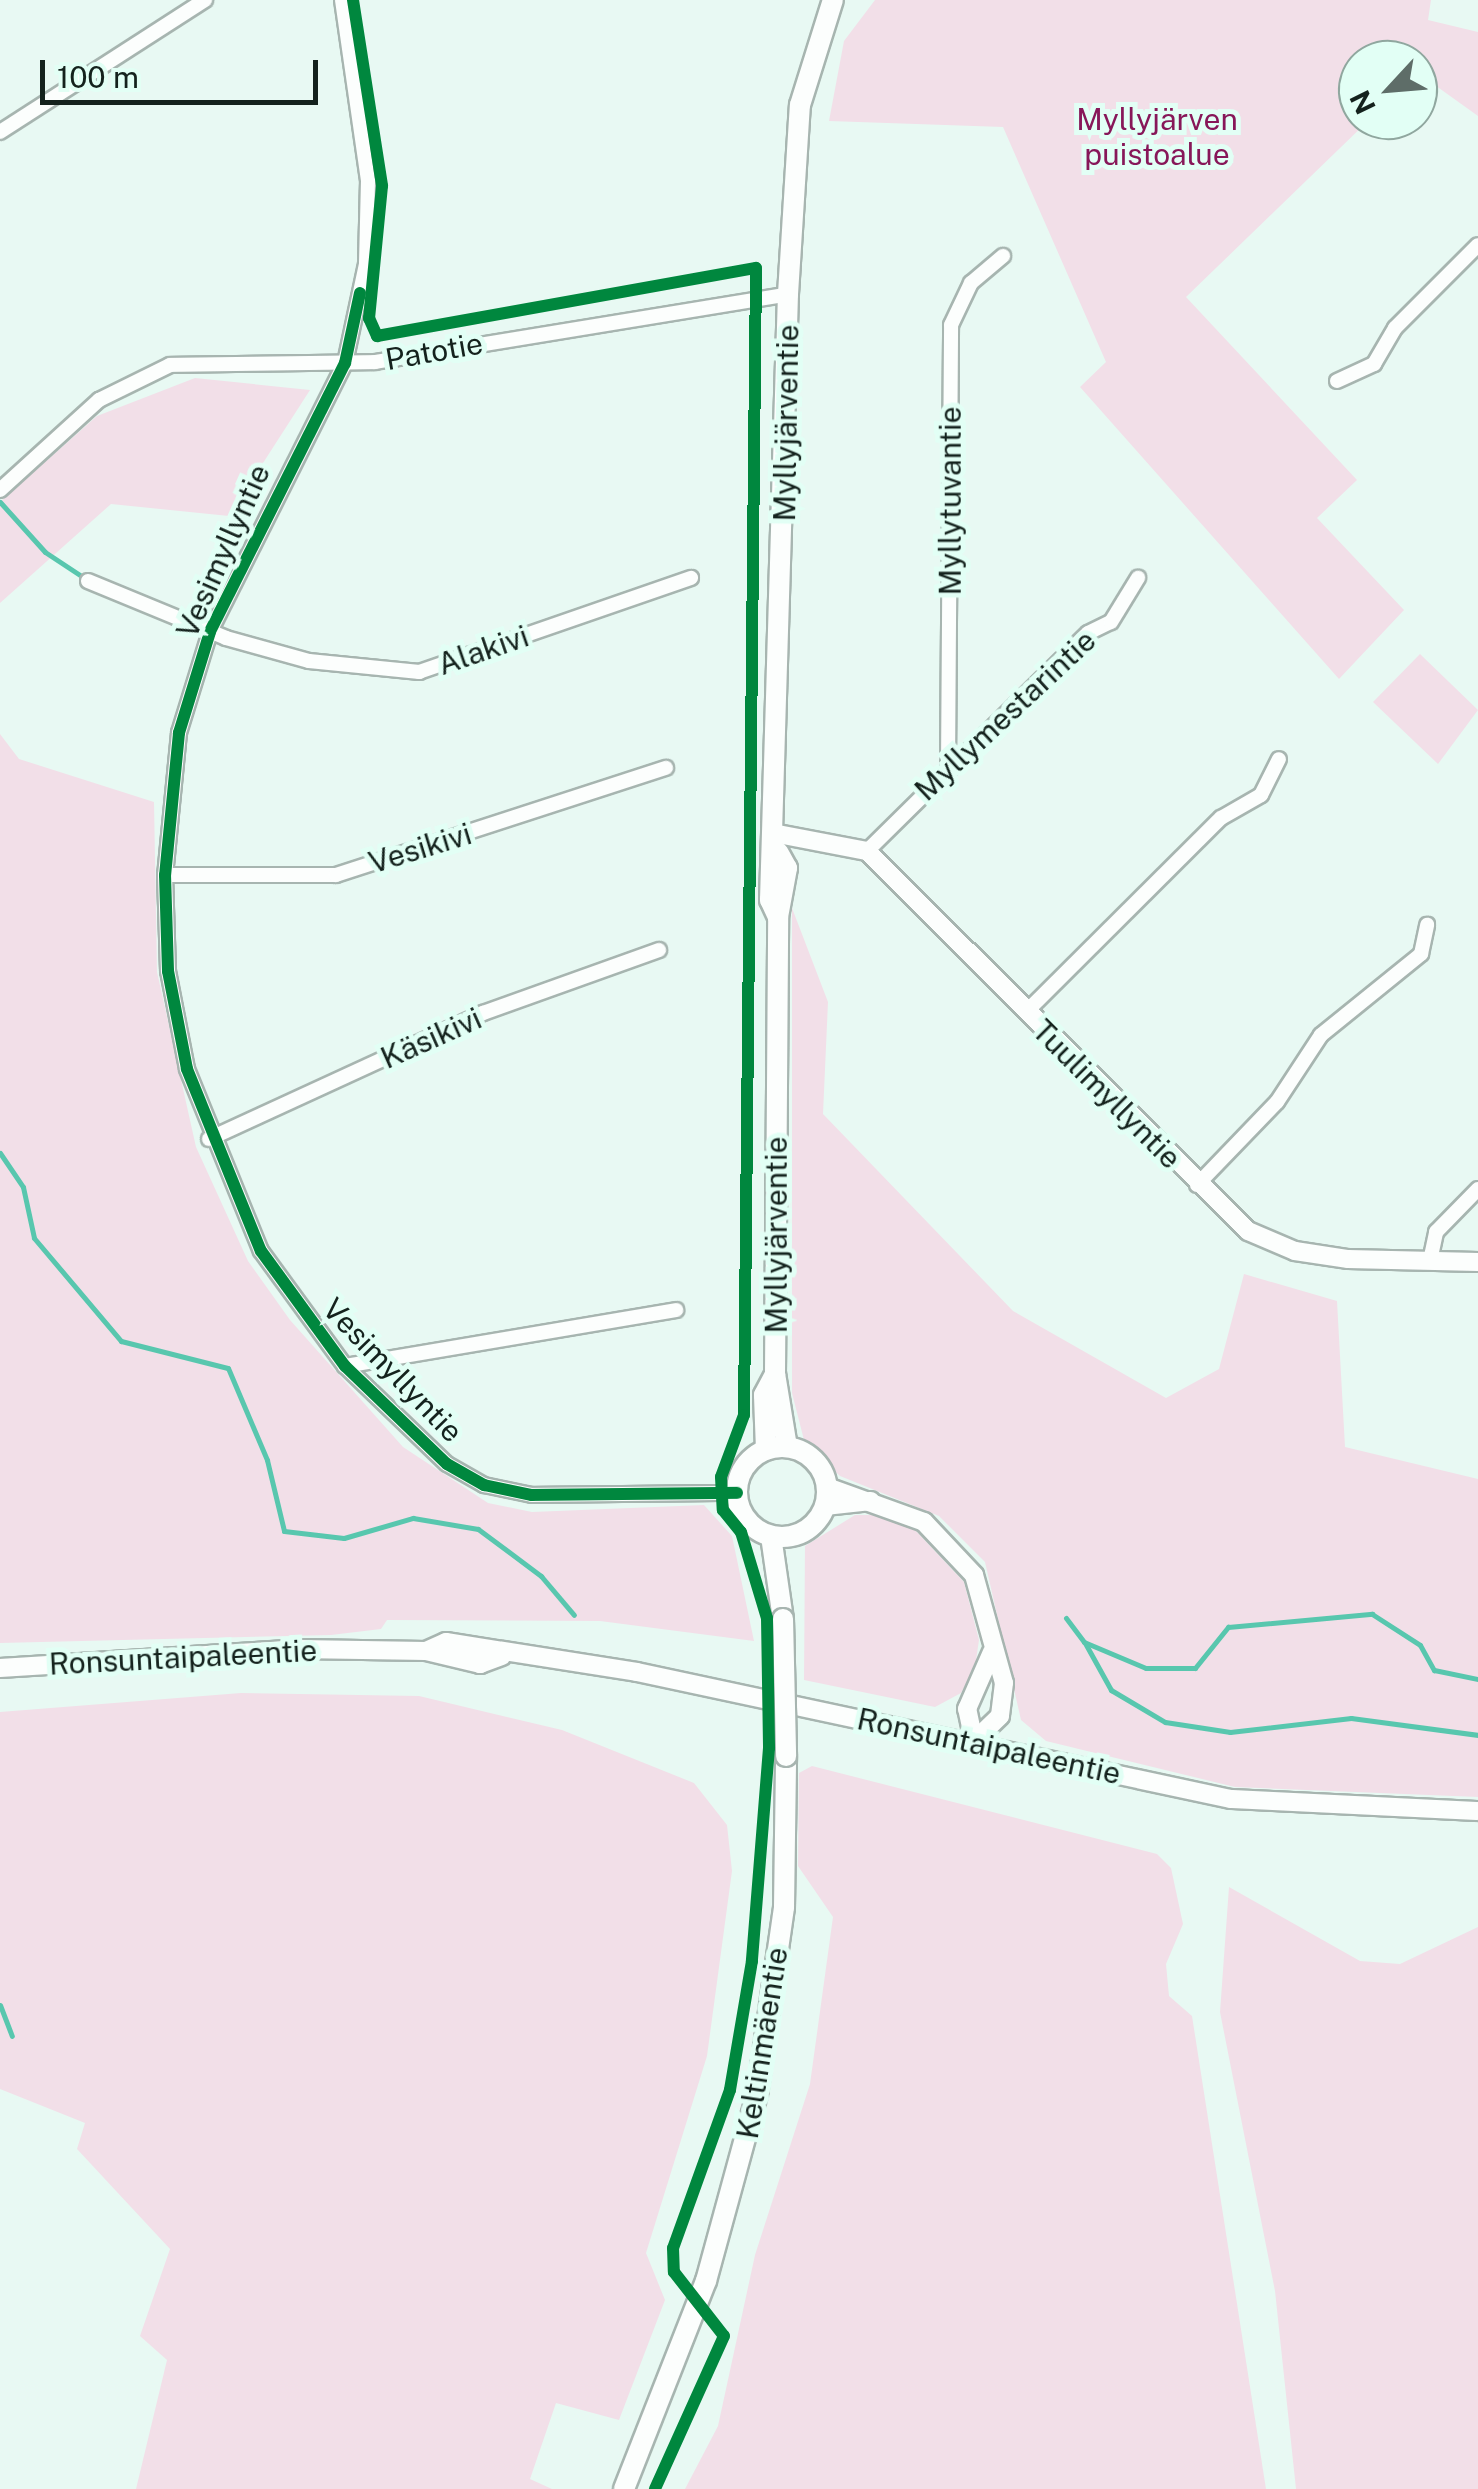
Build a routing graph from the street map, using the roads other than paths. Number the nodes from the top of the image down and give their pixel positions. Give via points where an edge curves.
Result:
1 (204, 0) edge
2 (342, 0) edge
3 (834, 0) edge
4 (0, 132) edge
5 (1478, 246) edge
6 (1004, 256) dead end
7 (788, 294) junction
8 (345, 363) junction
9 (1337, 381) dead end
10 (0, 490) edge
11 (691, 578) dead end
12 (1138, 578) dead end
13 (88, 581) dead end
14 (210, 632) junction
15 (1279, 759) dead end
16 (948, 766) junction
17 (666, 768) dead end
18 (778, 843) junction
19 (866, 851) junction
20 (165, 875) junction
21 (1427, 925) dead end
22 (660, 950) dead end
23 (1026, 1012) junction
24 (209, 1140) junction
25 (1197, 1185) junction
26 (1478, 1190) edge
27 (1430, 1261) junction
28 (1478, 1262) edge
29 (676, 1310) dead end
30 (346, 1366) junction
31 (777, 1448) junction
32 (737, 1493) junction
33 (826, 1496) junction
34 (781, 1536) junction
35 (992, 1652) junction
36 (0, 1668) edge
37 (974, 1741) junction
38 (1478, 1811) edge
39 (624, 2489) edge

1 - 4 street
2 - 8 street, Vesimyllyntie via 368,182 366,264
3 - 7 main road, Myllyjärventie via 800,104
5 - 9 street via 1394,328 1374,364
6 - 16 street, Myllytuvantie via 971,284 951,324
7 - 8 street, Patotie
7 - 18 main road, Myllyjärventie
8 - 10 street, Patotie via 205,358 152,372 100,400
8 - 14 street, Vesimyllyntie
11 - 14 street, Alakivi via 419,672 309,661
12 - 16 street, Myllymestarintie via 1111,622 1097,625
13 - 14 street, Alakivi
14 - 20 street, Vesimyllyntie via 179,733
15 - 23 street via 1261,796 1221,818
16 - 19 street, Myllymestarintie
17 - 20 street, Vesikivi via 336,874
18 - 19 street
18 - 31 main road, Myllyjärventie via 770,868 778,917
19 - 23 street, Tuulimyllyntie
20 - 24 street, Vesimyllyntie via 168,971
21 - 25 street via 1421,954 1321,1035 1276,1102
22 - 24 street, Käsikivi via 483,1013
23 - 25 street, Tuulimyllyntie
24 - 30 street, Vesimyllyntie via 261,1251
25 - 27 street, Tuulimyllyntie via 1248,1231 1295,1252
26 - 27 street via 1436,1232
27 - 28 street, Tuulimyllyntie
29 - 30 street
30 - 32 street, Vesimyllyntie via 416,1438 484,1485 532,1495
31 - 32 main road via 748,1462
31 - 33 main road via 812,1459
32 - 34 main road via 748,1521
33 - 34 main road
33 - 35 street via 871,1500 924,1522 962,1558 990,1616
34 - 39 main road, Keltinmäentie, bridge via 784,1908 758,2095 706,2281
35 - 37 street via 966,1709
35 - 37 street via 1004,1683 1000,1716
36 - 37 street, Ronsuntaipaleentie via 163,1654 426,1651 480,1664 502,1656 637,1672
37 - 38 street, Ronsuntaipaleentie via 1231,1799

